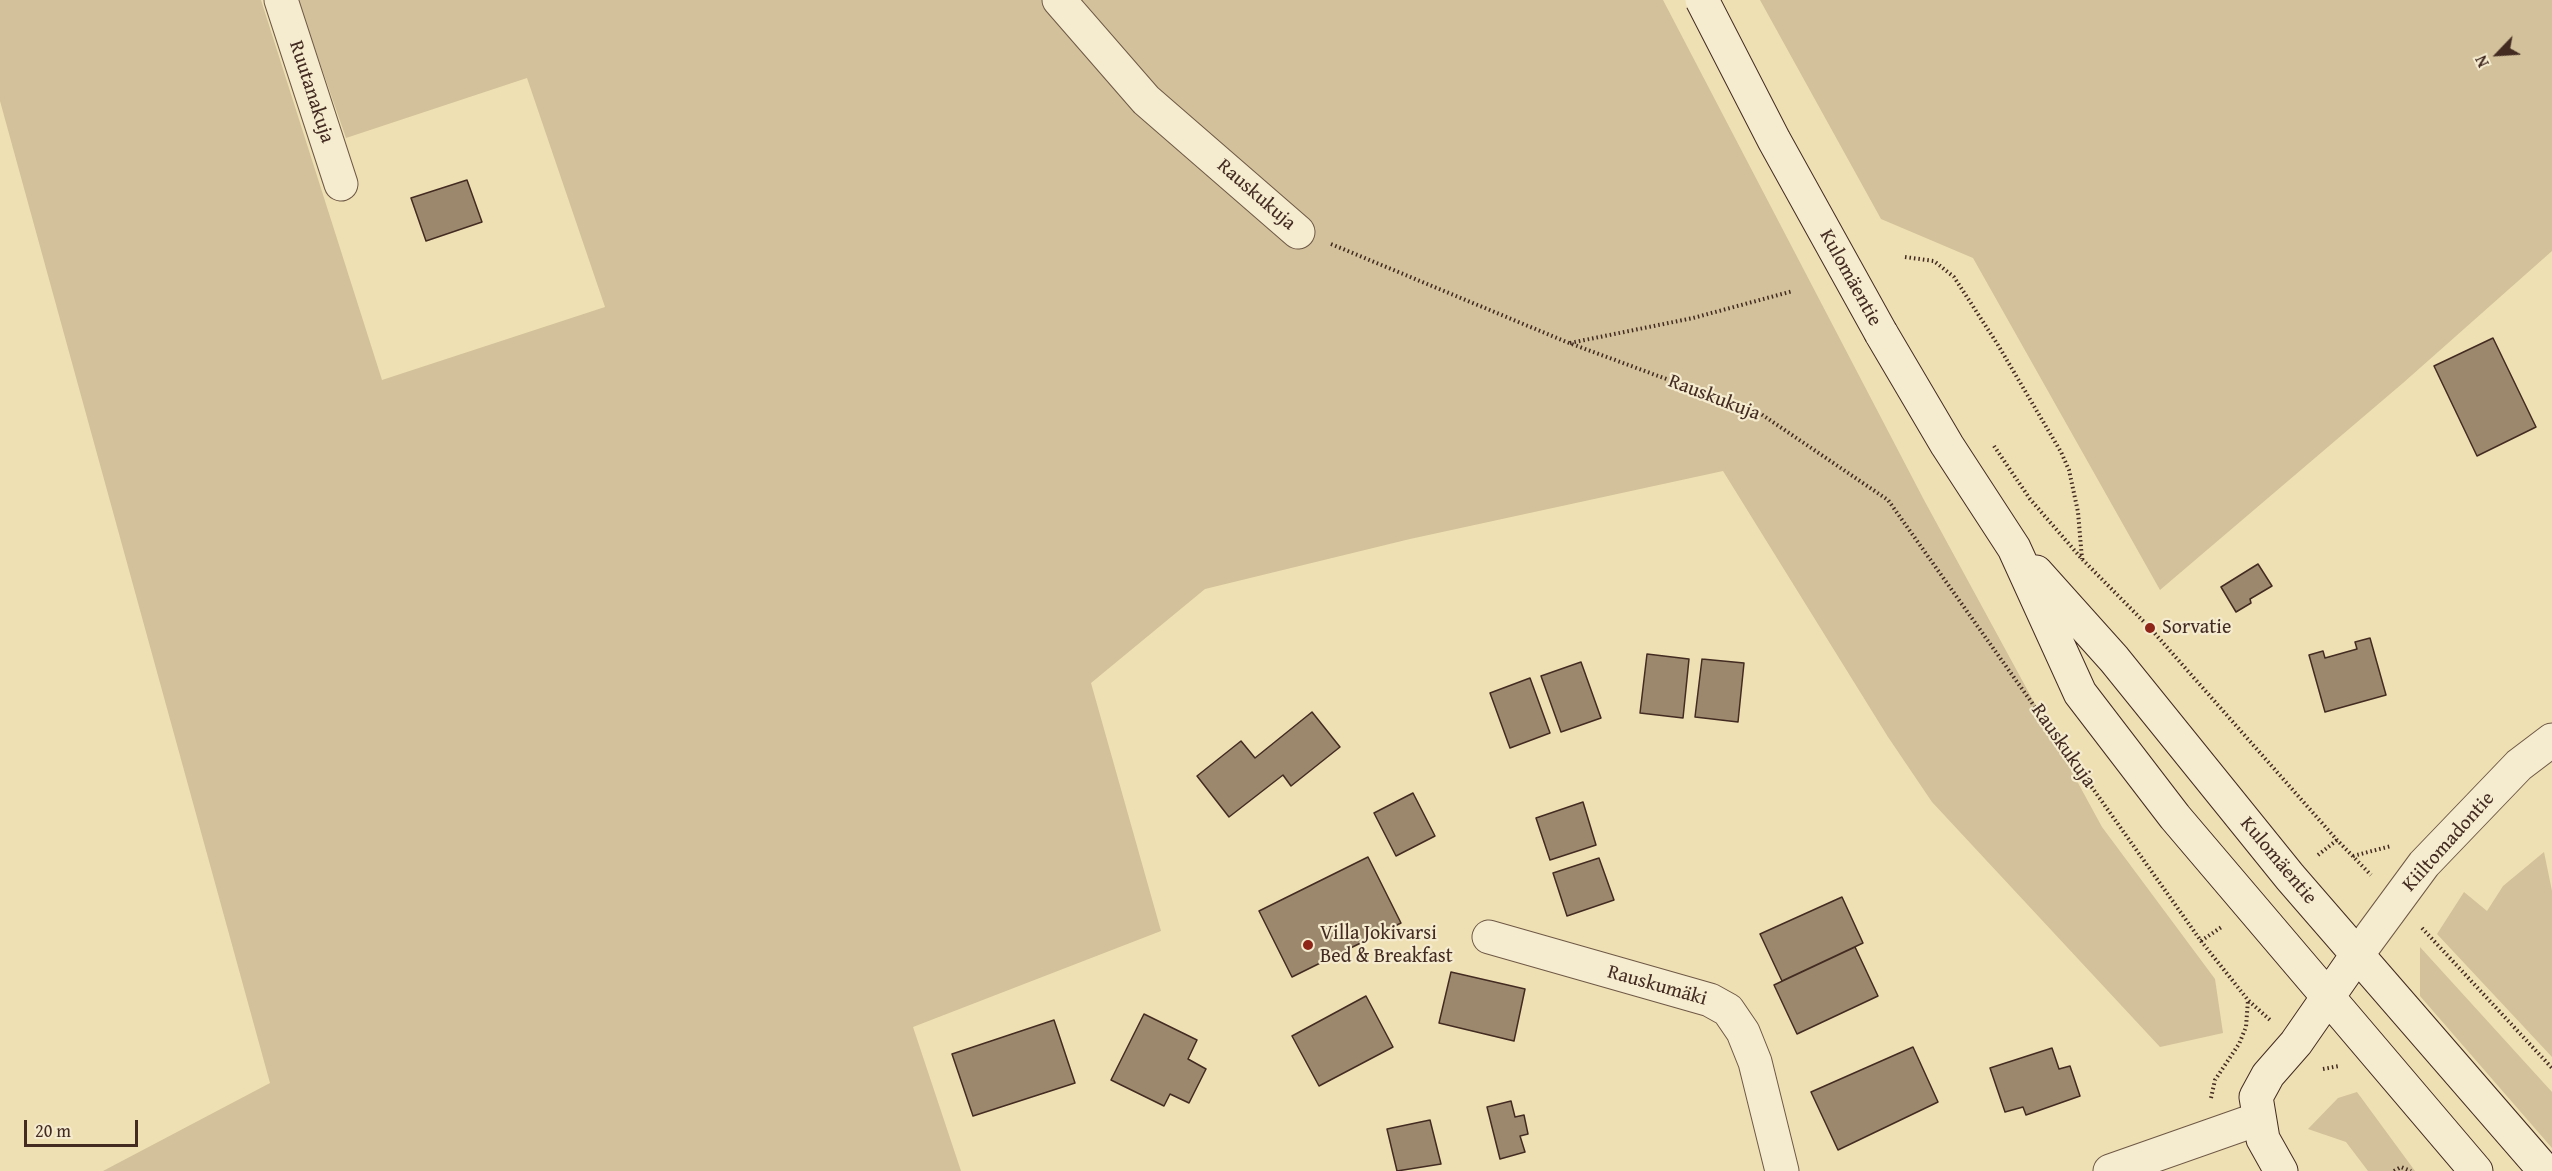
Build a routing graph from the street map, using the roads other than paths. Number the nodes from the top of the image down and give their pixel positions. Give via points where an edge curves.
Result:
1 (281, 0) edge
2 (1059, 0) edge
3 (1702, 0) edge
4 (341, 184) dead end
5 (1298, 232) road end
6 (2014, 548) junction
7 (2552, 740) edge
8 (1489, 937) dead end
9 (2357, 955) junction
10 (2328, 998) junction
11 (2258, 1119) junction
12 (1782, 1171) edge
13 (2110, 1171) edge
14 (2281, 1171) edge
15 (2476, 1171) edge
16 (2545, 1171) edge

1 - 4 main road, Ruutanakuja
2 - 5 main road, Rauskukuja via 1146,100
3 - 6 main road, Kulomäentie, bridge via 1881,333
6 - 9 main road, Kulomäentie via 2114,659
6 - 10 main road, Kulomäentie via 2080,693 2175,817
7 - 9 main road, Kiiltomadontie via 2519,765 2424,864
8 - 12 main road, Rauskumäki via 1710,1000 1728,1010 1743,1032 1755,1062
9 - 10 main road
9 - 16 main road, Kulomäentie
10 - 11 main road via 2268,1075 2256,1097
10 - 15 main road, Kulomäentie
11 - 13 main road
11 - 14 main road via 2263,1139

